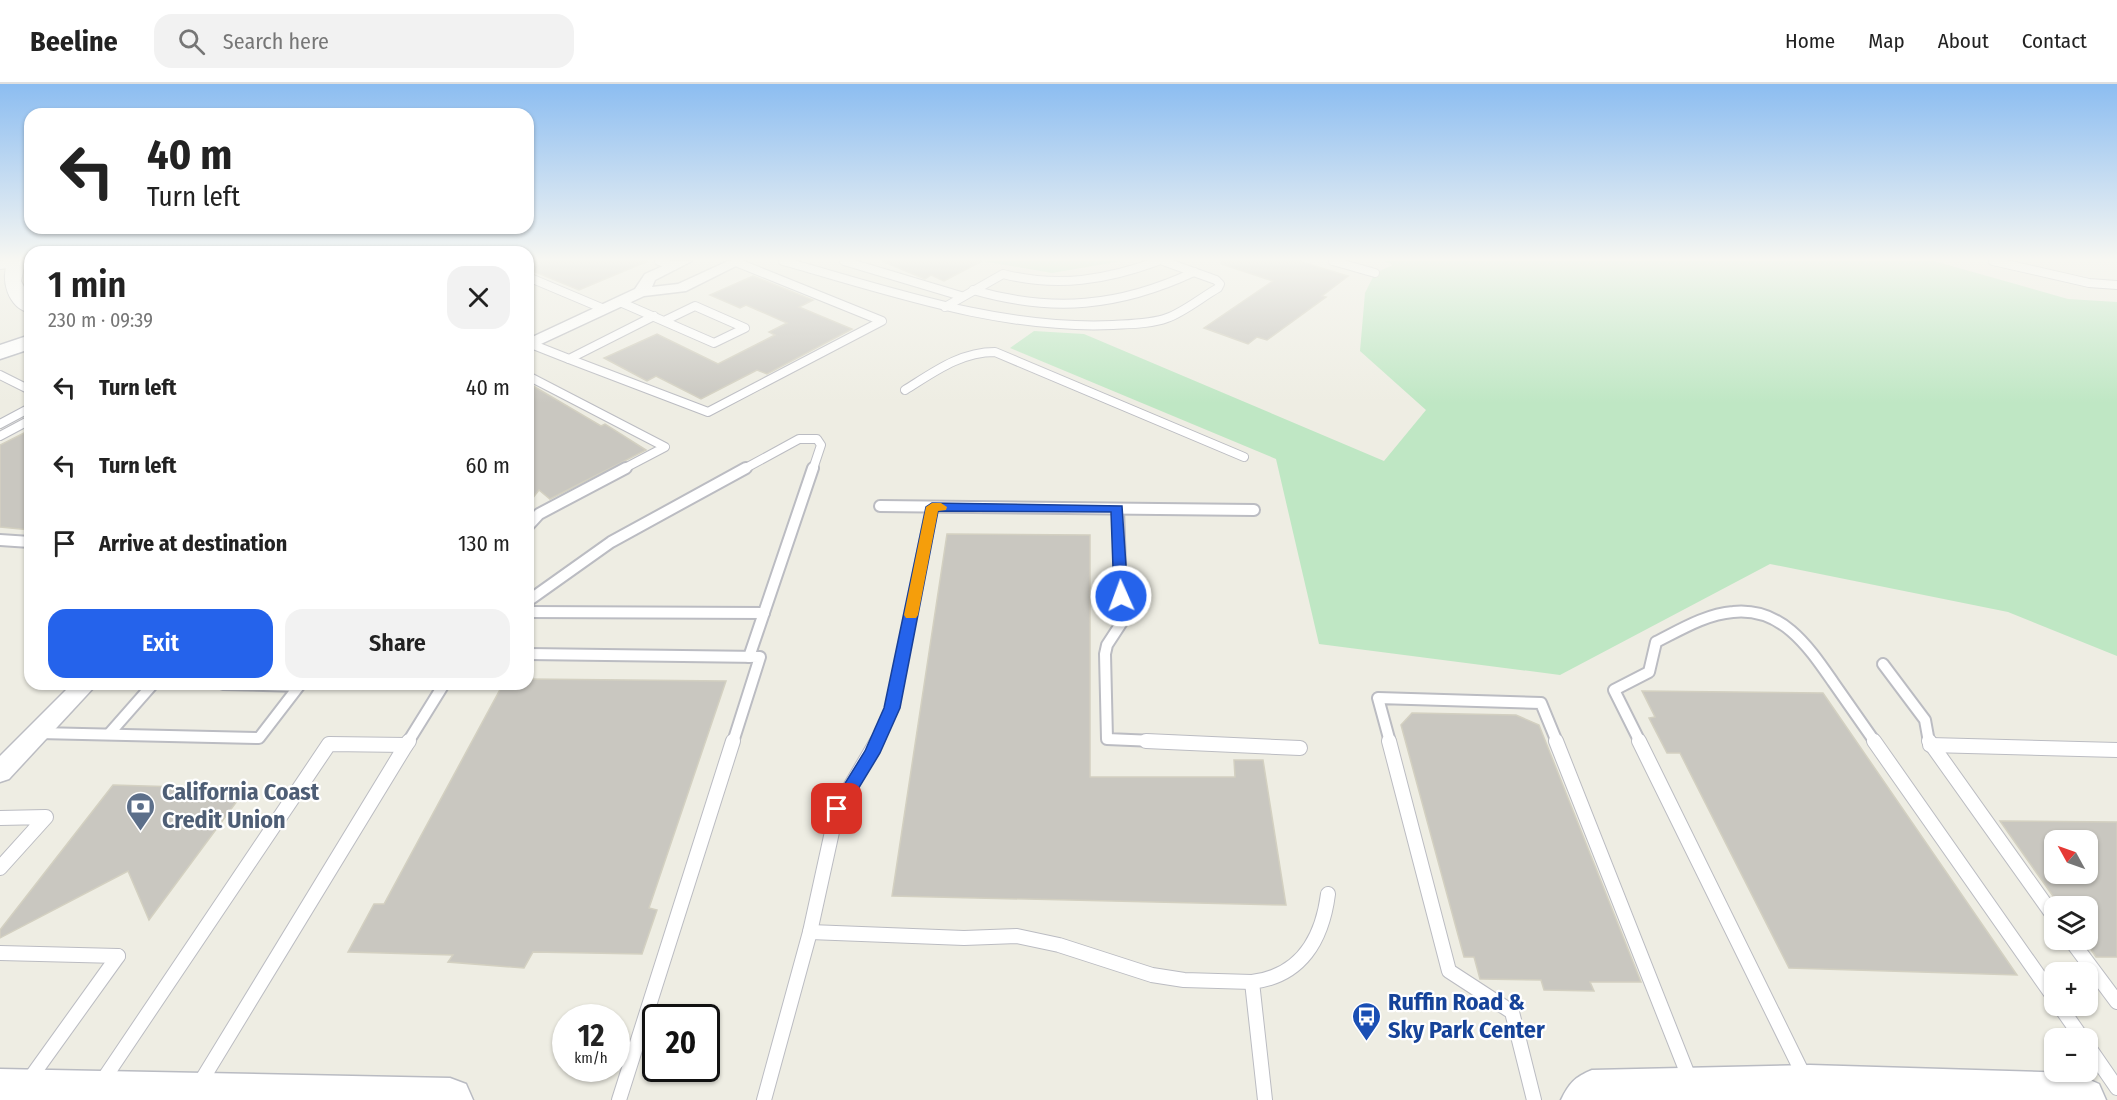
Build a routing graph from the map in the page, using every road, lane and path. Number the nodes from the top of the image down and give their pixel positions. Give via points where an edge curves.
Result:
1 (636, 308) edge
2 (690, 308) edge
3 (700, 308) edge
4 (852, 308) edge
5 (958, 308) edge
6 (1186, 308) edge
7 (604, 309) edge
8 (654, 316) junction
9 (664, 321) junction
10 (24, 323) edge
11 (0, 331) edge
12 (534, 342) edge
13 (24, 344) edge
14 (534, 346) edge
15 (0, 352) edge
16 (569, 359) junction
17 (0, 375) edge
18 (534, 378) edge
19 (24, 387) edge
20 (905, 390) dead end
21 (24, 411) edge
22 (24, 423) edge
23 (0, 424) edge
24 (0, 436) edge
25 (1244, 457) dead end
26 (880, 506) dead end
27 (932, 507) junction
28 (1118, 508) junction
29 (1254, 510) dead end
30 (534, 519) edge
31 (0, 540) edge
32 (24, 542) edge
33 (534, 597) edge
34 (534, 612) edge
35 (764, 613) junction
36 (534, 654) edge
37 (749, 657) junction
38 (1883, 664) dead end
39 (80, 690) edge
40 (148, 690) edge
41 (297, 690) edge
42 (440, 690) edge
43 (39, 733) junction
44 (109, 734) junction
45 (406, 745) junction
46 (1930, 746) junction
47 (1300, 748) dead end
48 (2117, 750) edge
49 (0, 772) edge
50 (0, 818) edge
51 (0, 868) edge
52 (1328, 894) dead end
53 (2044, 903) edge
54 (810, 932) junction
55 (2078, 950) edge
56 (0, 953) edge
57 (1252, 982) junction
58 (2044, 983) edge
59 (2117, 1002) edge
60 (2098, 1060) edge
61 (1810, 1087) junction
62 (2117, 1088) edge
63 (1694, 1089) junction
64 (11, 1091) edge
65 (95, 1093) junction
66 (194, 1095) junction
67 (450, 1100) edge
68 (619, 1100) edge
69 (764, 1100) edge
70 (1265, 1100) edge
71 (1534, 1100) edge
72 (1584, 1100) edge
73 (2083, 1100) edge

1 - 8 lane
2 - 9 lane
3 - 9 lane via 745,328 714,343
4 - 16 lane via 882,321 708,412
5 - 6 lane via 1086,326 1149,322
7 - 12 street
8 - 9 lane
8 - 16 lane
10 - 11 main road
13 - 15 main road
14 - 16 lane
17 - 19 lane
18 - 30 lane via 665,447
20 - 25 lane via 962,356 996,352
21 - 23 lane
22 - 24 lane
26 - 27 lane
27 - 28 lane
27 - 54 lane via 892,708 872,753 837,809
28 - 29 lane
28 - 47 lane via 1122,616 1121,626 1109,640 1105,654 1107,739
31 - 32 lane
33 - 35 lane via 620,536 799,439 817,439 821,445
34 - 35 lane
35 - 37 lane
36 - 37 lane
37 - 68 lane via 760,657
38 - 46 lane via 1925,720
39 - 43 street
40 - 44 lane
41 - 44 lane via 259,738
42 - 45 lane
43 - 44 lane
43 - 49 street
45 - 65 lane via 329,744
45 - 66 lane
46 - 48 lane
46 - 53 lane
50 - 51 lane via 46,817
52 - 57 lane via 1324,918 1302,958 1280,976
54 - 57 lane via 964,938 1017,936 1059,945 1152,975
54 - 69 lane
55 - 59 lane
56 - 64 lane via 118,956
57 - 70 lane
58 - 61 lane via 1805,642 1789,626 1768,616 1729,611 1711,615 1656,642 1649,672 1614,690
60 - 62 lane
61 - 63 main road
61 - 73 main road via 2074,1095
63 - 71 lane via 1541,703 1378,698 1449,971 1512,1012
63 - 72 main road via 1592,1092
64 - 65 main road
65 - 66 main road
66 - 67 main road

